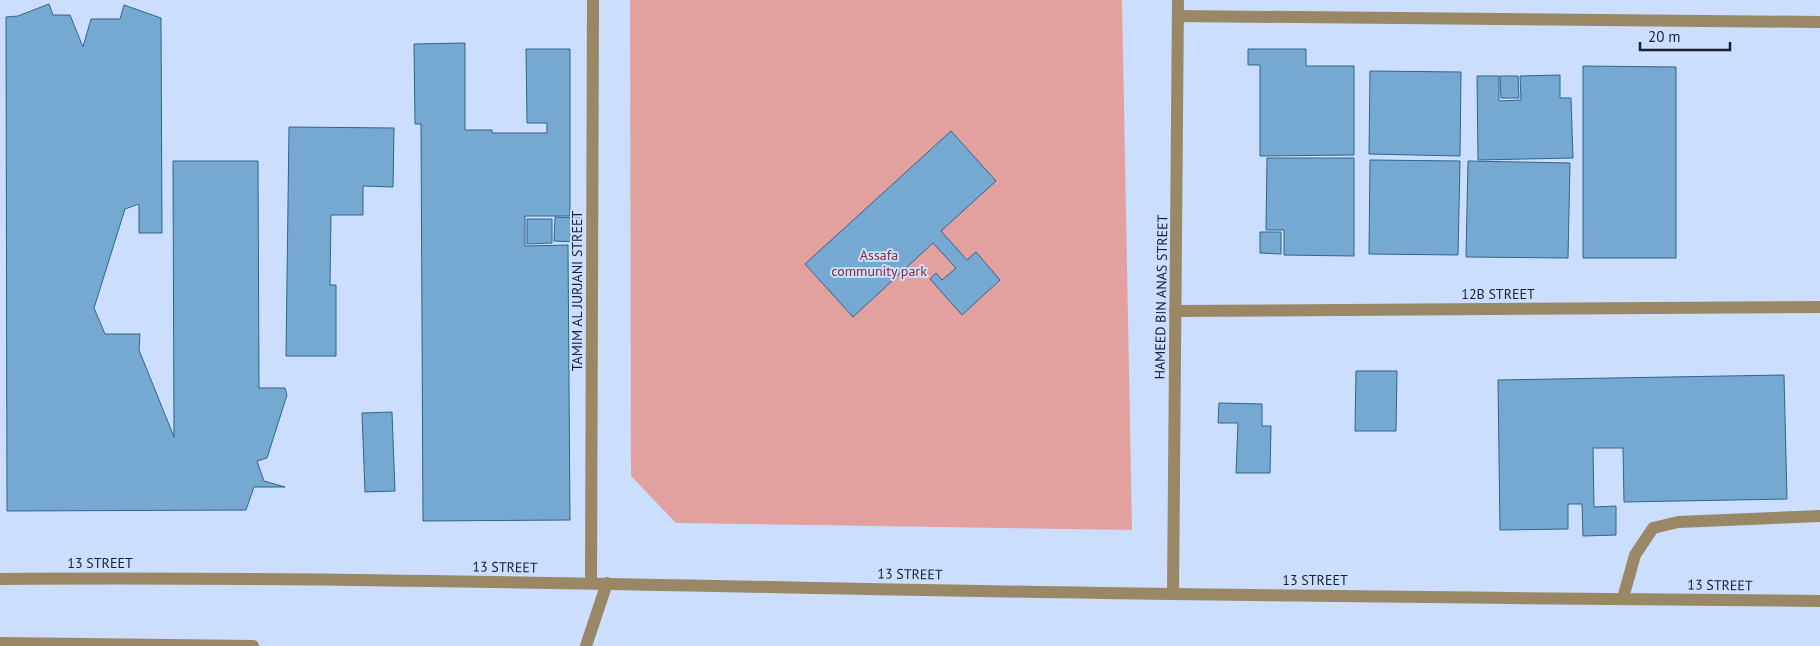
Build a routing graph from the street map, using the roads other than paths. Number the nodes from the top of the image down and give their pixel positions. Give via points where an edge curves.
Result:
1 (593, 0) edge
2 (1178, 0) edge
3 (1178, 16) junction
4 (1820, 22) edge
5 (1820, 307) edge
6 (1176, 311) junction
7 (1820, 516) edge
8 (0, 579) edge
9 (591, 582) junction
10 (608, 583) junction
11 (1173, 594) junction
12 (1623, 598) junction
13 (1820, 601) edge
14 (0, 643) edge
15 (253, 646) edge
16 (586, 646) edge

1 - 9 street, TAMIM AL JURJANI STREET
2 - 3 street, HAMEED BIN ANAS STREET
3 - 4 street
3 - 6 street, HAMEED BIN ANAS STREET
5 - 6 street, 12B STREET
6 - 11 street, HAMEED BIN ANAS STREET
7 - 12 street via 1678,522 1653,528 1635,555
8 - 9 street, 13 STREET
9 - 10 street, 13 STREET
10 - 11 street, 13 STREET
10 - 16 street
11 - 12 street, 13 STREET
12 - 13 street, 13 STREET
14 - 15 street

